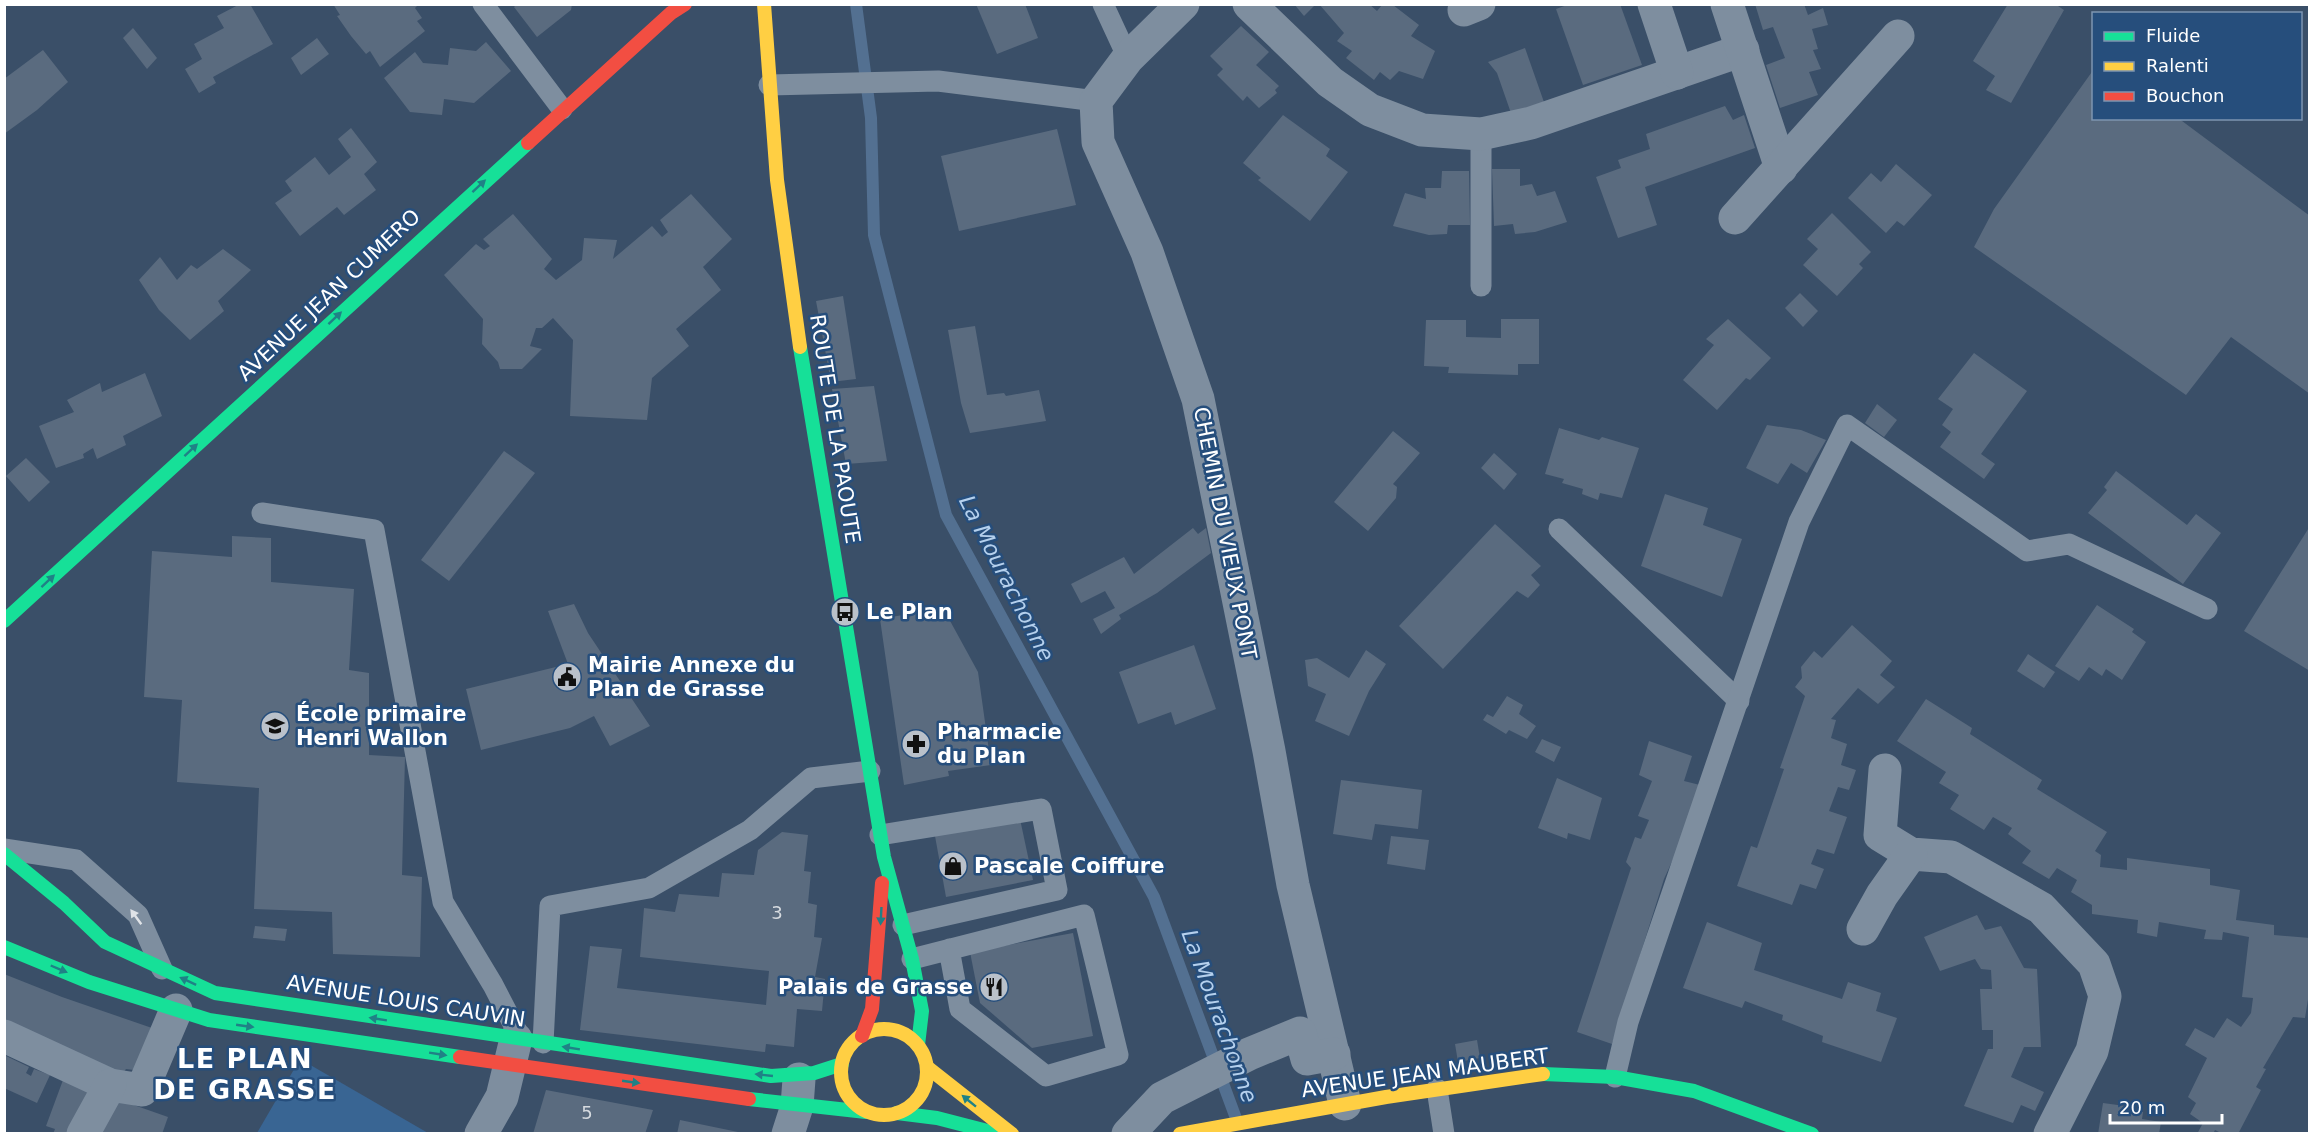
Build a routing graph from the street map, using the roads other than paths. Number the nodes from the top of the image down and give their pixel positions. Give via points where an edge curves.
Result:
1 (483, 4) edge
2 (685, 4) edge
3 (764, 4) edge
4 (1103, 4) edge
5 (1183, 4) edge
6 (1249, 4) edge
7 (1654, 4) edge
8 (1728, 4) edge
9 (1898, 36) dead end
10 (1743, 50) junction
11 (1128, 58) junction
12 (1677, 73) junction
13 (769, 85) junction
14 (1096, 101) junction
15 (562, 109) junction
16 (1481, 134) junction
17 (1781, 168) junction
18 (1735, 218) dead end
19 (1481, 286) dead end
20 (262, 513) dead end
21 (1559, 529) dead end
22 (2206, 609) dead end
23 (4, 621) edge
24 (1739, 702) junction
25 (1885, 770) dead end
26 (870, 771) junction
27 (880, 835) junction
28 (4, 849) edge
29 (4, 854) edge
30 (1911, 854) junction
31 (884, 857) junction
32 (903, 925) junction
33 (1863, 929) dead end
34 (4, 947) edge
35 (949, 949) junction
36 (912, 960) junction
37 (162, 969) junction
38 (176, 1010) junction
39 (4, 1036) edge
40 (862, 1036) junction
41 (918, 1045) junction
42 (522, 1047) junction
43 (1334, 1054) junction
44 (842, 1064) junction
45 (927, 1066) junction
46 (799, 1074) junction
47 (1615, 1077) junction
48 (110, 1085) junction
49 (1437, 1089) junction
50 (1345, 1104) junction
51 (866, 1112) junction
52 (897, 1113) junction
53 (792, 1120) edge
54 (1186, 1133) edge
55 (1812, 1133) edge
56 (83, 1134) edge
57 (481, 1134) edge
58 (999, 1134) edge
59 (1012, 1134) edge
60 (1128, 1134) edge
61 (1444, 1134) edge
62 (2050, 1134) edge

1 - 15 lane
2 - 15 street, AVENUE JEAN CUMERO via 671,12
3 - 13 street, ROUTE DE LA PAOUTE
4 - 11 lane
5 - 11 street
6 - 16 street via 1330,82 1370,110 1422,130
7 - 12 street
8 - 10 street
9 - 17 street
10 - 12 street
10 - 17 street
11 - 14 street
12 - 16 street via 1531,123
13 - 14 lane via 938,81
13 - 26 street, ROUTE DE LA PAOUTE via 796,324
14 - 43 street, CHEMIN DU VIEUX PONT via 1098,142 1147,252 1198,399 1293,885
23 -> 15 street, AVENUE JEAN CUMERO
16 - 19 lane
17 - 18 street
20 - 42 lane via 374,530 443,902 493,985
21 - 24 lane
22 - 24 lane via 2068,544 2027,551 1847,425 1799,522
24 - 47 lane via 1628,1022
25 - 30 street via 1880,835
26 - 27 street, ROUTE DE LA PAOUTE
26 - 42 lane via 811,778 750,830 649,888 550,906
27 - 31 street, ROUTE DE LA PAOUTE
27 - 32 lane via 1041,809 1057,890
37 -> 28 lane via 138,915 76,860
29 - 37 street, AVENUE LOUIS CAUVIN via 64,903 103,947
30 - 33 street
30 - 62 street via 1951,856 2042,908 2094,964 2105,996 2092,1051
31 - 32 street, ROUTE DE LA PAOUTE
31 -> 40 street, ROUTE DE LA PAOUTE via 872,1009
32 - 36 street, ROUTE DE LA PAOUTE
34 -> 38 street, AVENUE LOUIS CAUVIN
35 - 35 lane via 1084,915 1118,1055 1046,1076 960,1009
35 - 36 lane
36 - 41 street, ROUTE DE LA PAOUTE via 922,1011
42 -> 37 street, AVENUE LOUIS CAUVIN via 215,993
38 -> 42 street, AVENUE LOUIS CAUVIN via 210,1020
38 - 48 street via 142,1090
39 - 48 street
40 - 41 street via 885,1029 909,1036
40 - 44 street via 849,1048
41 - 45 street
46 -> 42 street, AVENUE LOUIS CAUVIN via 771,1076
42 -> 53 street, AVENUE LOUIS CAUVIN
42 - 57 street via 502,1098
43 - 50 street, CHEMIN DU VIEUX PONT
43 - 60 street via 1307,1059 1300,1033 1162,1098
44 - 46 street, AVENUE LOUIS CAUVIN
44 - 51 street via 846,1092
45 - 52 street via 924,1090 917,1100
59 -> 45 street
46 - 53 street
47 - 49 street, AVENUE JEAN MAUBERT via 1552,1073
47 - 55 street, AVENUE JEAN MAUBERT via 1694,1091
48 - 56 street
49 - 50 street, AVENUE JEAN MAUBERT
49 - 61 lane
50 - 54 street, AVENUE JEAN MAUBERT
51 - 52 street
51 - 53 street, AVENUE LOUIS CAUVIN
52 - 58 street via 937,1118

